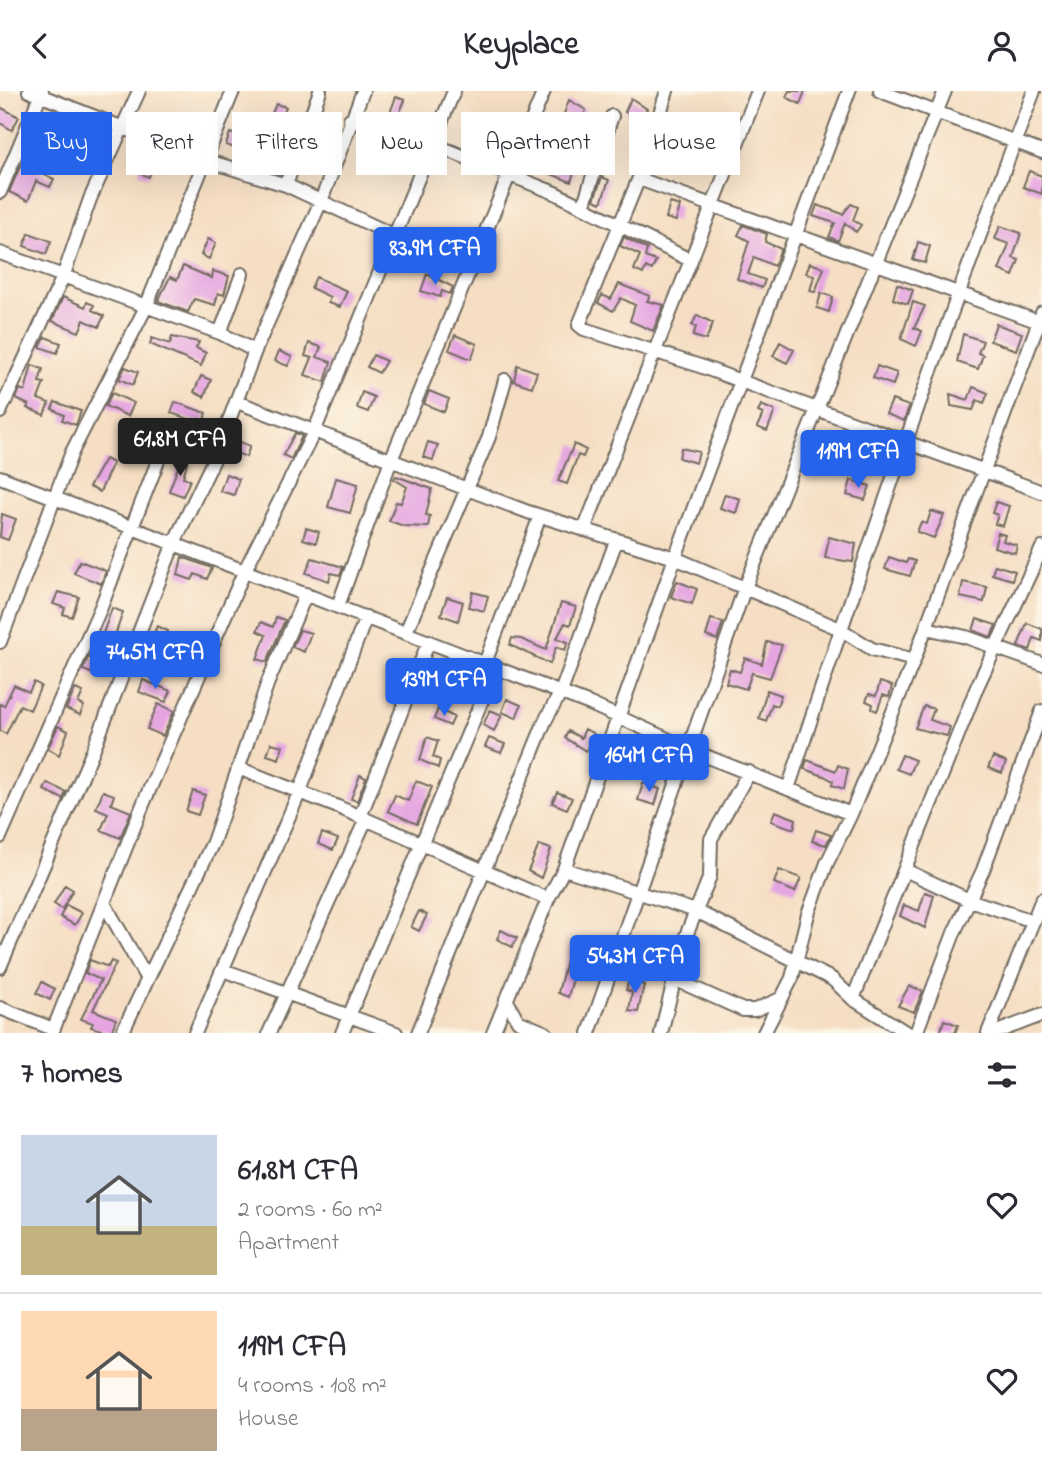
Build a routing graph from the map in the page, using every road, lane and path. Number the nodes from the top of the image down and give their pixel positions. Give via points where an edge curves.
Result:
1 (139, 91) edge
2 (233, 91) edge
3 (320, 91) edge
4 (363, 91) edge
5 (454, 91) edge
6 (544, 91) edge
7 (667, 91) edge
8 (758, 91) edge
9 (849, 91) edge
10 (880, 91) edge
11 (945, 91) edge
12 (1034, 91) edge
13 (37, 92) edge
14 (444, 112) edge
15 (937, 113) junction
16 (350, 119) junction
17 (356, 121) edge
18 (122, 126) junction
19 (126, 128) edge
20 (218, 128) edge
21 (1015, 141) junction
22 (447, 150) edge
23 (1042, 152) edge
24 (218, 164) edge
25 (199, 175) edge
26 (418, 175) edge
27 (593, 175) edge
28 (508, 176) junction
29 (639, 179) junction
30 (286, 185) junction
31 (0, 192) edge
32 (321, 201) junction
33 (711, 203) junction
34 (583, 207) junction
35 (619, 226) junction
36 (796, 234) junction
37 (395, 236) junction
38 (0, 253) edge
39 (690, 260) junction
40 (875, 265) junction
41 (242, 274) dead end
42 (63, 277) junction
43 (958, 295) junction
44 (146, 307) junction
45 (1041, 320) edge
46 (220, 333) junction
47 (255, 351) junction
48 (657, 351) junction
49 (505, 380) dead end
50 (742, 381) junction
51 (237, 402) junction
52 (817, 411) junction
53 (0, 412) edge
54 (314, 432) junction
55 (907, 442) junction
56 (163, 448) dead end
57 (391, 460) junction
58 (985, 472) junction
59 (0, 477) edge
60 (466, 489) junction
61 (1042, 492) edge
62 (56, 496) junction
63 (540, 516) junction
64 (133, 527) junction
65 (584, 530) junction
66 (617, 541) junction
67 (174, 543) junction
68 (1042, 548) edge
69 (675, 558) junction
70 (245, 570) junction
71 (744, 590) junction
72 (306, 594) junction
73 (338, 606) junction
74 (366, 617) junction
75 (841, 628) junction
76 (926, 628) junction
77 (406, 632) junction
78 (429, 641) junction
79 (0, 642) edge
80 (996, 650) junction
81 (914, 660) junction
82 (1042, 664) edge
83 (491, 665) junction
84 (561, 692) junction
85 (1042, 711) edge
86 (618, 717) junction
87 (686, 748) junction
88 (238, 768) junction
89 (749, 772) junction
90 (788, 789) junction
91 (300, 791) junction
92 (851, 814) junction
93 (363, 818) junction
94 (0, 837) edge
95 (424, 845) junction
96 (564, 869) junction
97 (907, 871) junction
98 (483, 872) junction
99 (637, 894) junction
100 (548, 899) junction
101 (1042, 899) edge
102 (969, 900) junction
103 (104, 903) junction
104 (696, 911) junction
105 (1033, 921) junction
106 (797, 961) junction
107 (0, 967) edge
108 (223, 970) junction
109 (147, 979) junction
110 (674, 979) junction
111 (288, 992) junction
112 (784, 997) junction
113 (506, 999) junction
114 (853, 999) junction
115 (0, 1008) edge
116 (351, 1015) junction
117 (1042, 1015) edge
118 (52, 1031) edge
119 (122, 1033) edge
120 (195, 1033) edge
121 (269, 1033) edge
122 (342, 1033) edge
123 (396, 1033) edge
124 (418, 1033) edge
125 (493, 1033) edge
126 (547, 1033) edge
127 (589, 1033) edge
128 (661, 1033) edge
129 (764, 1033) edge
130 (907, 1033) edge
131 (916, 1033) edge
132 (988, 1033) edge
133 (994, 1033) edge

1 - 18 street
2 - 20 street
3 - 30 street
4 - 16 street
5 - 14 street
6 - 28 street
7 - 29 street
8 - 33 street
9 - 36 street
10 - 15 street
11 - 15 street
12 - 21 street
13 - 18 street
13 - 31 street
15 - 21 street
15 - 40 street
16 - 17 street
16 - 32 street
18 - 19 street
18 - 42 street
21 - 23 street
21 - 43 street
22 - 28 street
24 - 30 street
25 - 44 street
26 - 37 street
27 - 34 street
28 - 34 street
28 - 57 street
29 - 33 street
29 - 35 street
30 - 32 street
32 - 37 street
32 - 47 street
33 - 36 street
33 - 39 street
34 - 35 street
35 - 39 street
35 - 48 street via 579,325
36 - 40 street
36 - 50 street
37 - 54 street
38 - 42 street
39 - 48 street
40 - 43 street
40 - 52 street
41 - 46 street
42 - 44 street
42 - 53 street
43 - 45 street
43 - 55 street
44 - 46 street
44 - 62 street via 91,411
45 - 58 street via 1010,392
46 - 47 street
47 - 51 street
48 - 50 street
48 - 65 street
49 - 60 street via 489,437
50 - 52 street
50 - 69 street
51 - 54 street
51 - 67 street
52 - 55 street
52 - 71 street
54 - 57 street
54 - 70 street
55 - 58 street
55 - 75 street
56 - 64 street
57 - 60 street
57 - 73 street
58 - 61 street
58 - 76 street
59 - 62 street
60 - 63 street
60 - 77 street
62 - 64 street
62 - 79 street
63 - 65 street
63 - 83 street
64 - 67 street
64 - 94 street
65 - 66 street
66 - 69 street
66 - 84 street
67 - 70 street
67 - 107 street via 92,753
68 - 80 street
69 - 71 street
69 - 86 street
70 - 72 street
70 - 103 street
71 - 75 street
71 - 87 street
72 - 73 street
72 - 88 street
73 - 74 street
74 - 77 street
74 - 91 street
75 - 81 street via 872,649
75 - 90 street
76 - 80 street
76 - 81 street
77 - 78 street
78 - 83 street
78 - 93 street
80 - 82 street
80 - 97 street via 977,687
81 - 92 street
83 - 84 street
83 - 95 street
84 - 86 street
84 - 98 street
85 - 102 street
86 - 87 street
86 - 96 street
87 - 89 street
87 - 99 street
88 - 91 street
88 - 109 street via 213,842
89 - 90 street
89 - 104 street via 711,839 710,876
90 - 92 street
91 - 93 street
91 - 108 street
92 - 106 street via 808,914
93 - 95 street
93 - 111 street
95 - 98 street
95 - 116 street
96 - 99 street
96 - 100 street
97 - 102 street
97 - 114 street
98 - 100 street
98 - 124 street
99 - 104 street
99 - 127 street
100 - 113 street
101 - 105 street
102 - 105 street
102 - 131 street
103 - 109 street
103 - 118 street
104 - 106 street
104 - 110 street
105 - 132 street
106 - 112 street
106 - 114 street via 832,979
108 - 111 street
108 - 120 street
109 - 119 street
110 - 112 street via 743,1010
110 - 128 street
111 - 116 street
111 - 121 street
112 - 129 street
113 - 125 street
113 - 126 street via 518,1021
114 - 130 street
115 - 118 street
116 - 122 street
116 - 123 street
117 - 133 street

